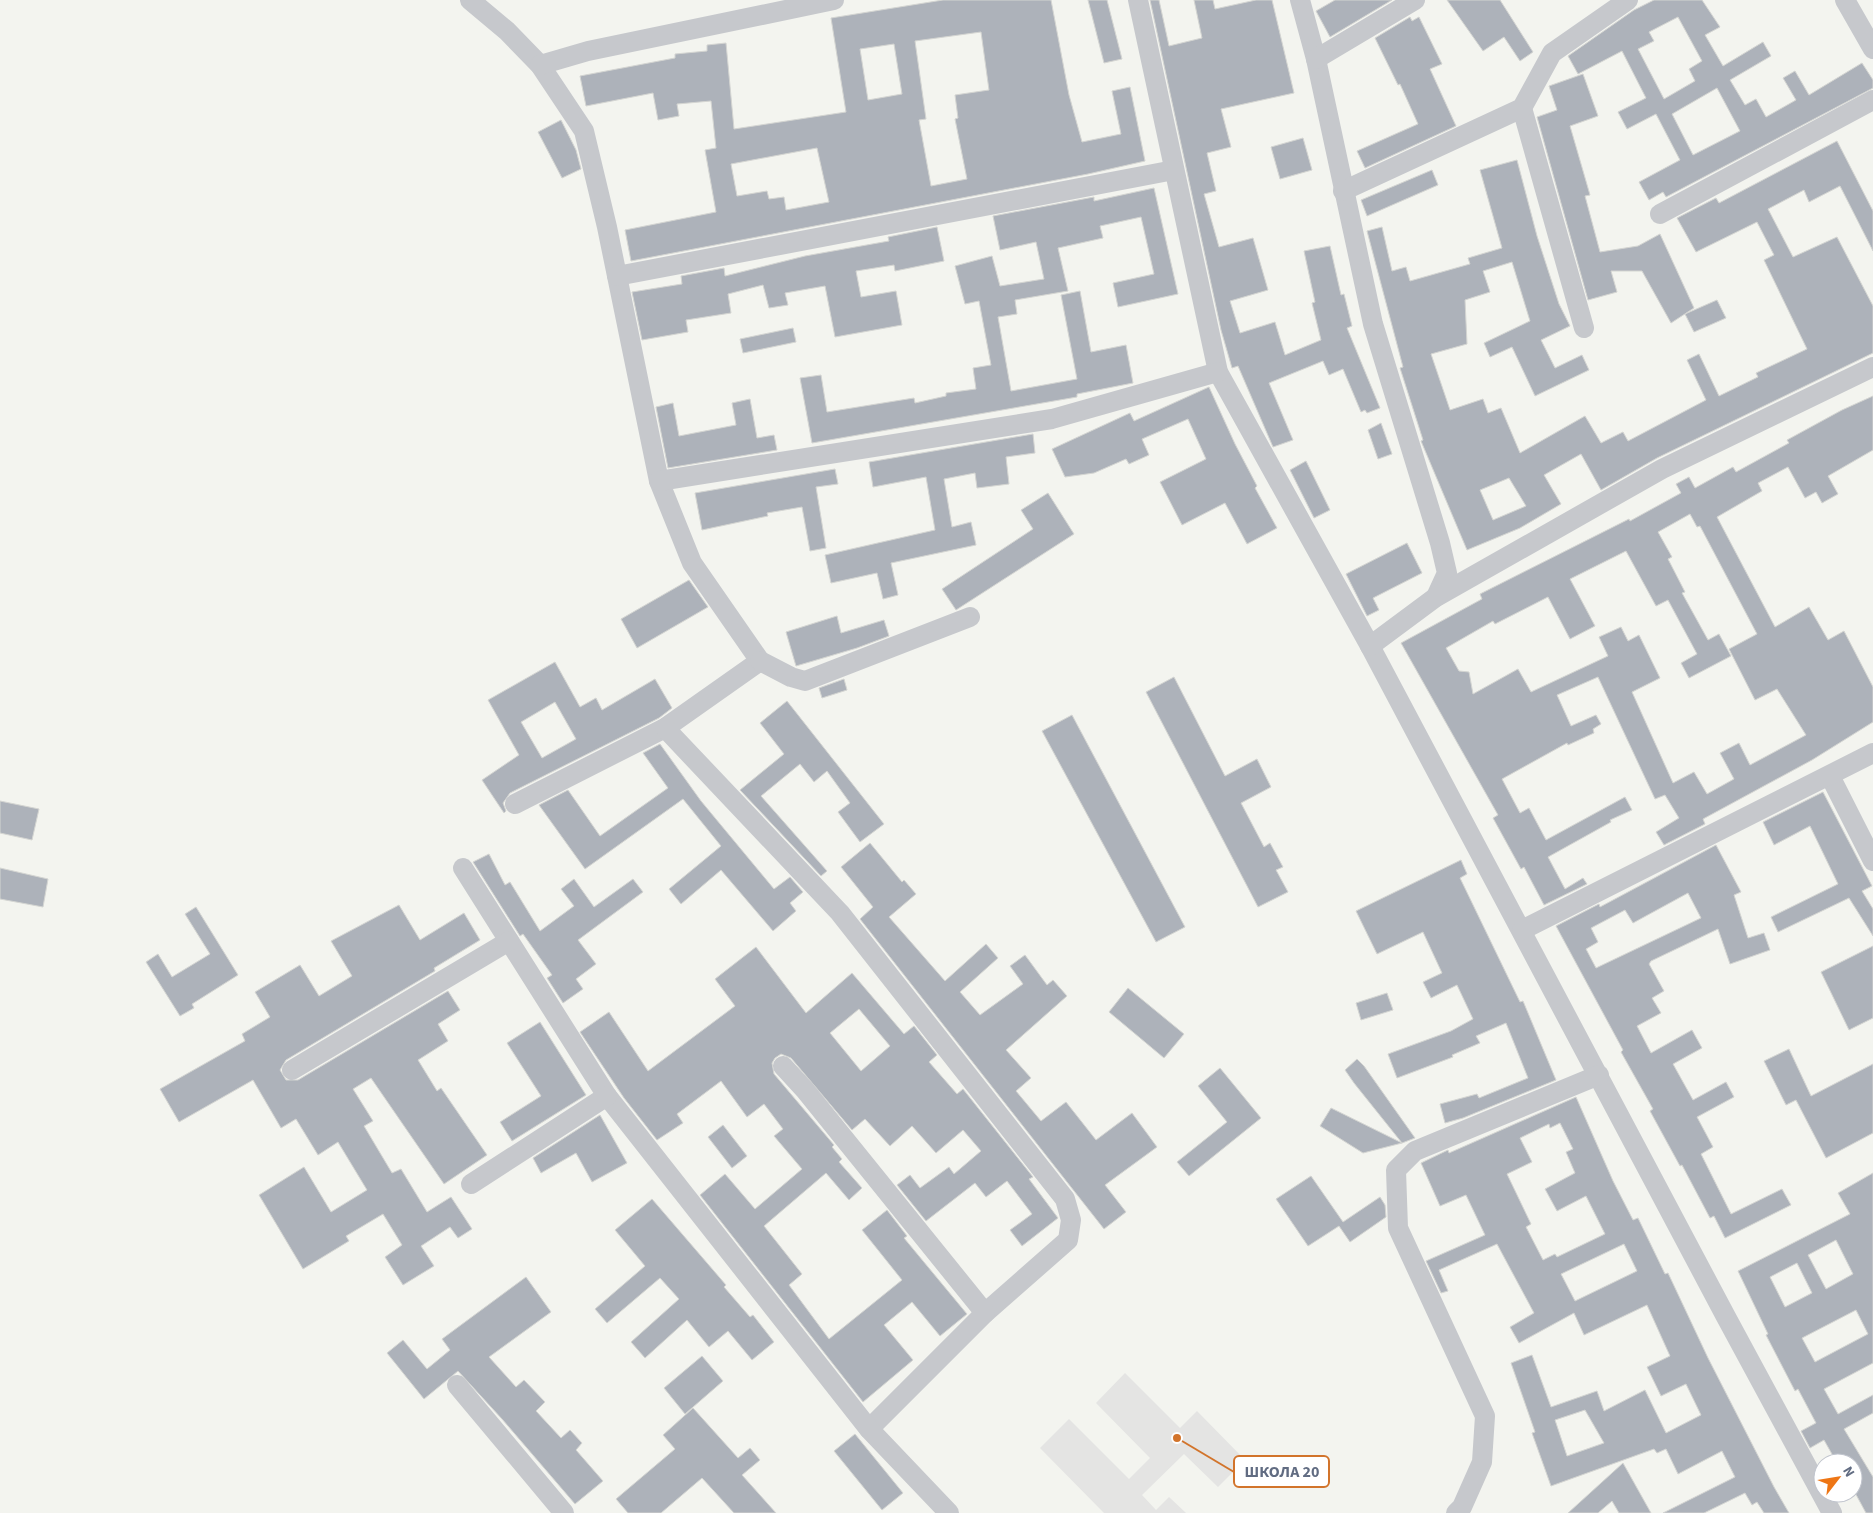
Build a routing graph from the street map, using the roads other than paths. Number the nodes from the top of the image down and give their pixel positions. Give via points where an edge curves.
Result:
1 (470, 0) edge
2 (834, 0) edge
3 (1138, 0) edge
4 (1300, 0) edge
5 (1415, 0) edge
6 (1628, 0) edge
7 (1845, 0) edge
8 (1873, 49) edge
9 (1316, 59) junction
10 (540, 65) junction
11 (1873, 100) edge
12 (1522, 108) junction
13 (1174, 170) junction
14 (1343, 191) junction
15 (1660, 214) dead end
16 (618, 276) junction
17 (1584, 328) dead end
18 (1873, 367) edge
19 (1218, 372) junction
20 (659, 481) junction
21 (1436, 598) junction
22 (970, 617) dead end
23 (1370, 646) junction
24 (760, 661) junction
25 (665, 728) junction
26 (1873, 753) edge
27 (1830, 776) junction
28 (515, 804) dead end
29 (1873, 861) edge
30 (463, 868) dead end
31 (1522, 930) junction
32 (509, 941) junction
33 (783, 1066) dead end
34 (292, 1070) dead end
35 (1598, 1075) junction
36 (607, 1096) junction
37 (471, 1184) dead end
38 (986, 1313) junction
39 (457, 1385) dead end
40 (869, 1429) junction
41 (564, 1513) edge
42 (949, 1513) edge
43 (1456, 1513) edge
44 (1832, 1513) edge

1 - 10 street
2 - 10 street via 588,51
3 - 13 street
4 - 9 street
5 - 9 street
6 - 12 street via 1552,53
7 - 8 street
9 - 14 street
10 - 16 street via 584,131
11 - 15 street
12 - 14 street
12 - 17 street
13 - 16 street
13 - 19 street
14 - 21 street via 1373,324 1447,573
16 - 20 street
18 - 21 street via 1662,469
19 - 20 street via 1052,418
19 - 23 street
20 - 24 street via 692,564
21 - 23 street
22 - 24 street via 805,681
23 - 31 street
24 - 25 street
25 - 28 street
25 - 38 street via 840,913 1065,1199 1072,1220 1068,1240
26 - 27 street
27 - 29 street
27 - 31 street
30 - 32 street
31 - 35 street
32 - 34 street
32 - 36 street
33 - 38 street
35 - 43 street via 1415,1151 1396,1170 1398,1228 1485,1416 1482,1462 1462,1507
35 - 44 street
36 - 37 street
36 - 40 street
38 - 40 street
39 - 41 street
40 - 42 street

